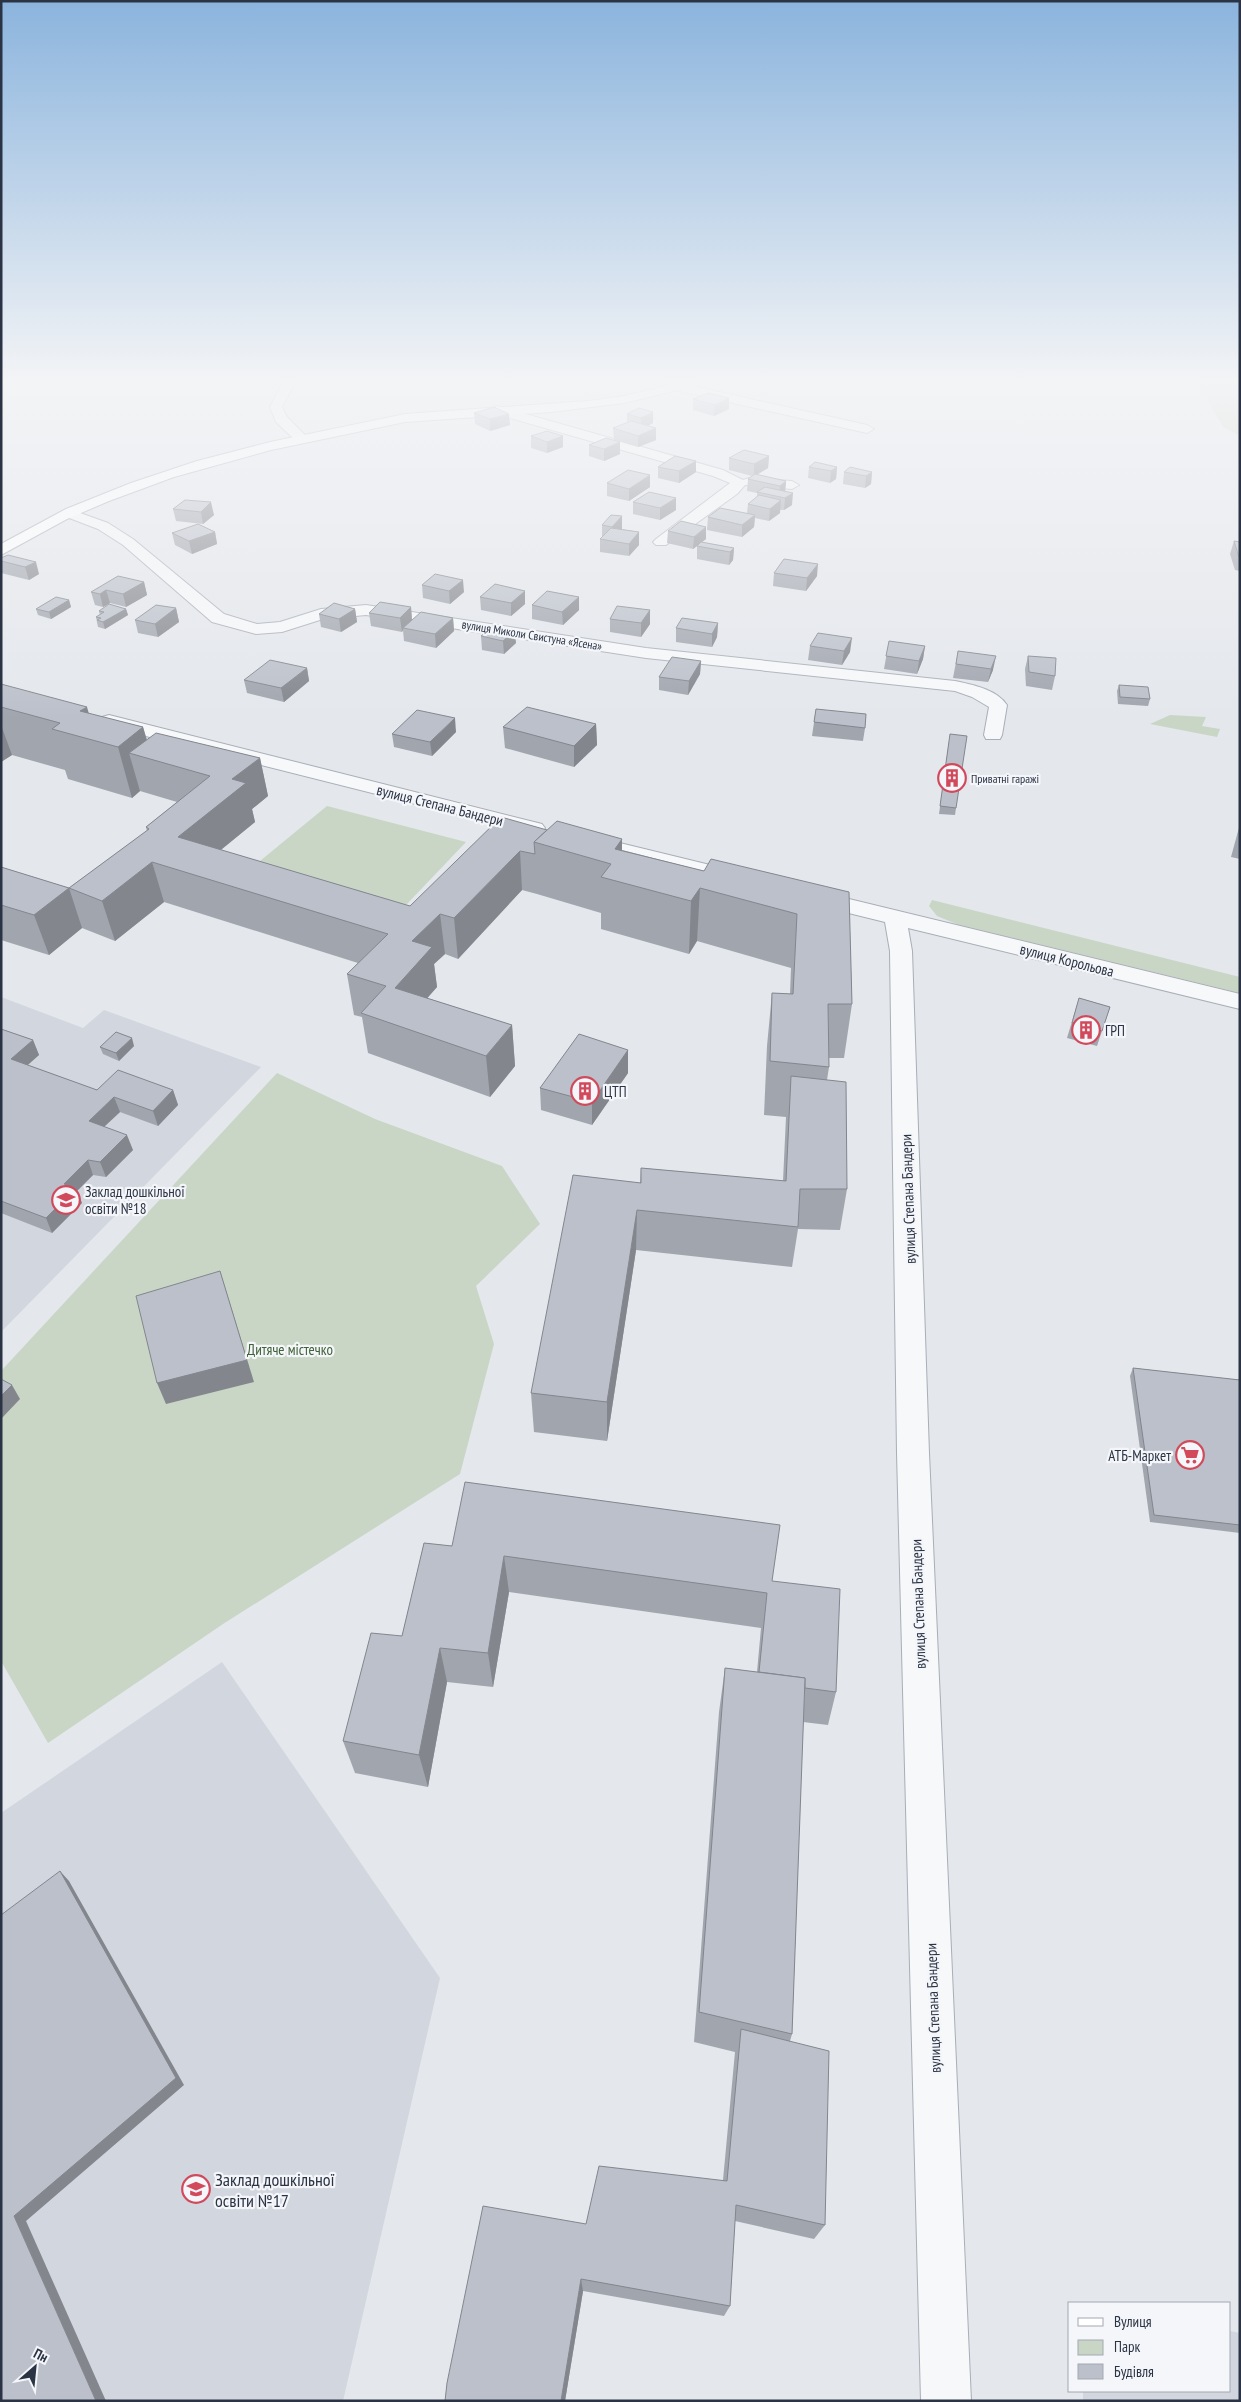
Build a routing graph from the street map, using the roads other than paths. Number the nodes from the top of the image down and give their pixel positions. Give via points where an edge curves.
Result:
1 (114, 494) edge
2 (728, 494) edge
3 (69, 513) junction
4 (661, 542) dead end
5 (1, 550) edge
6 (79, 713) edge
7 (993, 735) dead end
8 (895, 918) junction
9 (1240, 1002) edge
10 (946, 2401) edge

1 - 3 street
2 - 4 street
3 - 5 street
3 - 7 street, вулиця Миколи Свистуна «Ясена» via 103,526 128,542 218,618 256,629 282,627 321,614 366,610 646,653 955,686 975,690 998,705
6 - 8 street, вулиця Степана Бандери
8 - 9 street, вулиця Корольова
8 - 10 street, вулиця Степана Бандери via 901,951 914,1462

